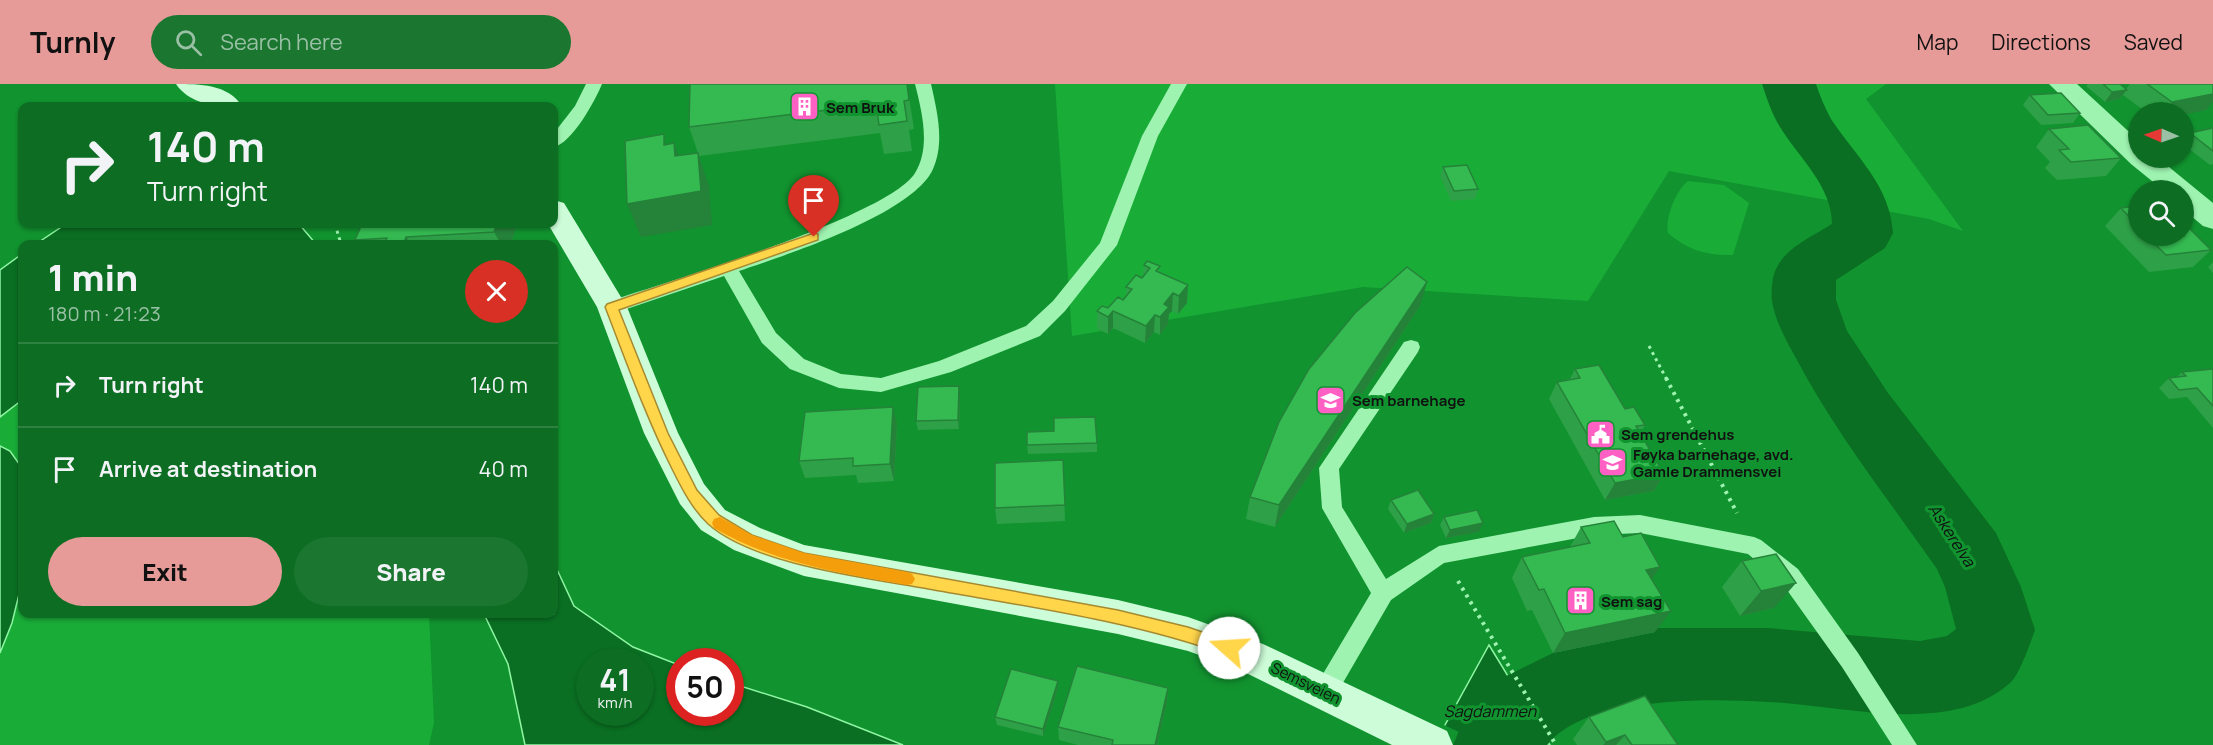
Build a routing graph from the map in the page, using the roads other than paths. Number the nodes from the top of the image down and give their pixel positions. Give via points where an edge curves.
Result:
1 (189, 84) edge
2 (594, 84) edge
3 (924, 84) edge
4 (1179, 84) edge
5 (2062, 84) edge
6 (222, 102) edge
7 (558, 138) edge
8 (2128, 146) edge
9 (2153, 168) edge
10 (2168, 180) edge
11 (2194, 203) edge
12 (558, 216) edge
13 (2213, 219) edge
14 (728, 268) junction
15 (612, 307) junction
16 (1411, 347) dead end
17 (1383, 592) junction
18 (1325, 692) junction
19 (1417, 737) edge
20 (1905, 745) edge

1 - 6 main road
2 - 7 lane
3 - 14 lane via 932,122 928,159 918,181 884,205 814,237
4 - 14 lane via 1150,136 1108,245 1059,306 1033,331 944,367 881,385 839,381 797,364 769,338
5 - 8 street
9 - 10 street
11 - 13 street
12 - 15 main road, Semsveien
14 - 15 lane
15 - 18 main road, Semsveien via 661,433 692,494 713,520 747,539 804,560 1118,617 1188,634 1250,656
16 - 17 lane via 1329,468 1332,508
17 - 18 lane
17 - 20 lane via 1443,554 1594,526 1640,524 1754,546 1790,576
18 - 19 main road, Semsveien

